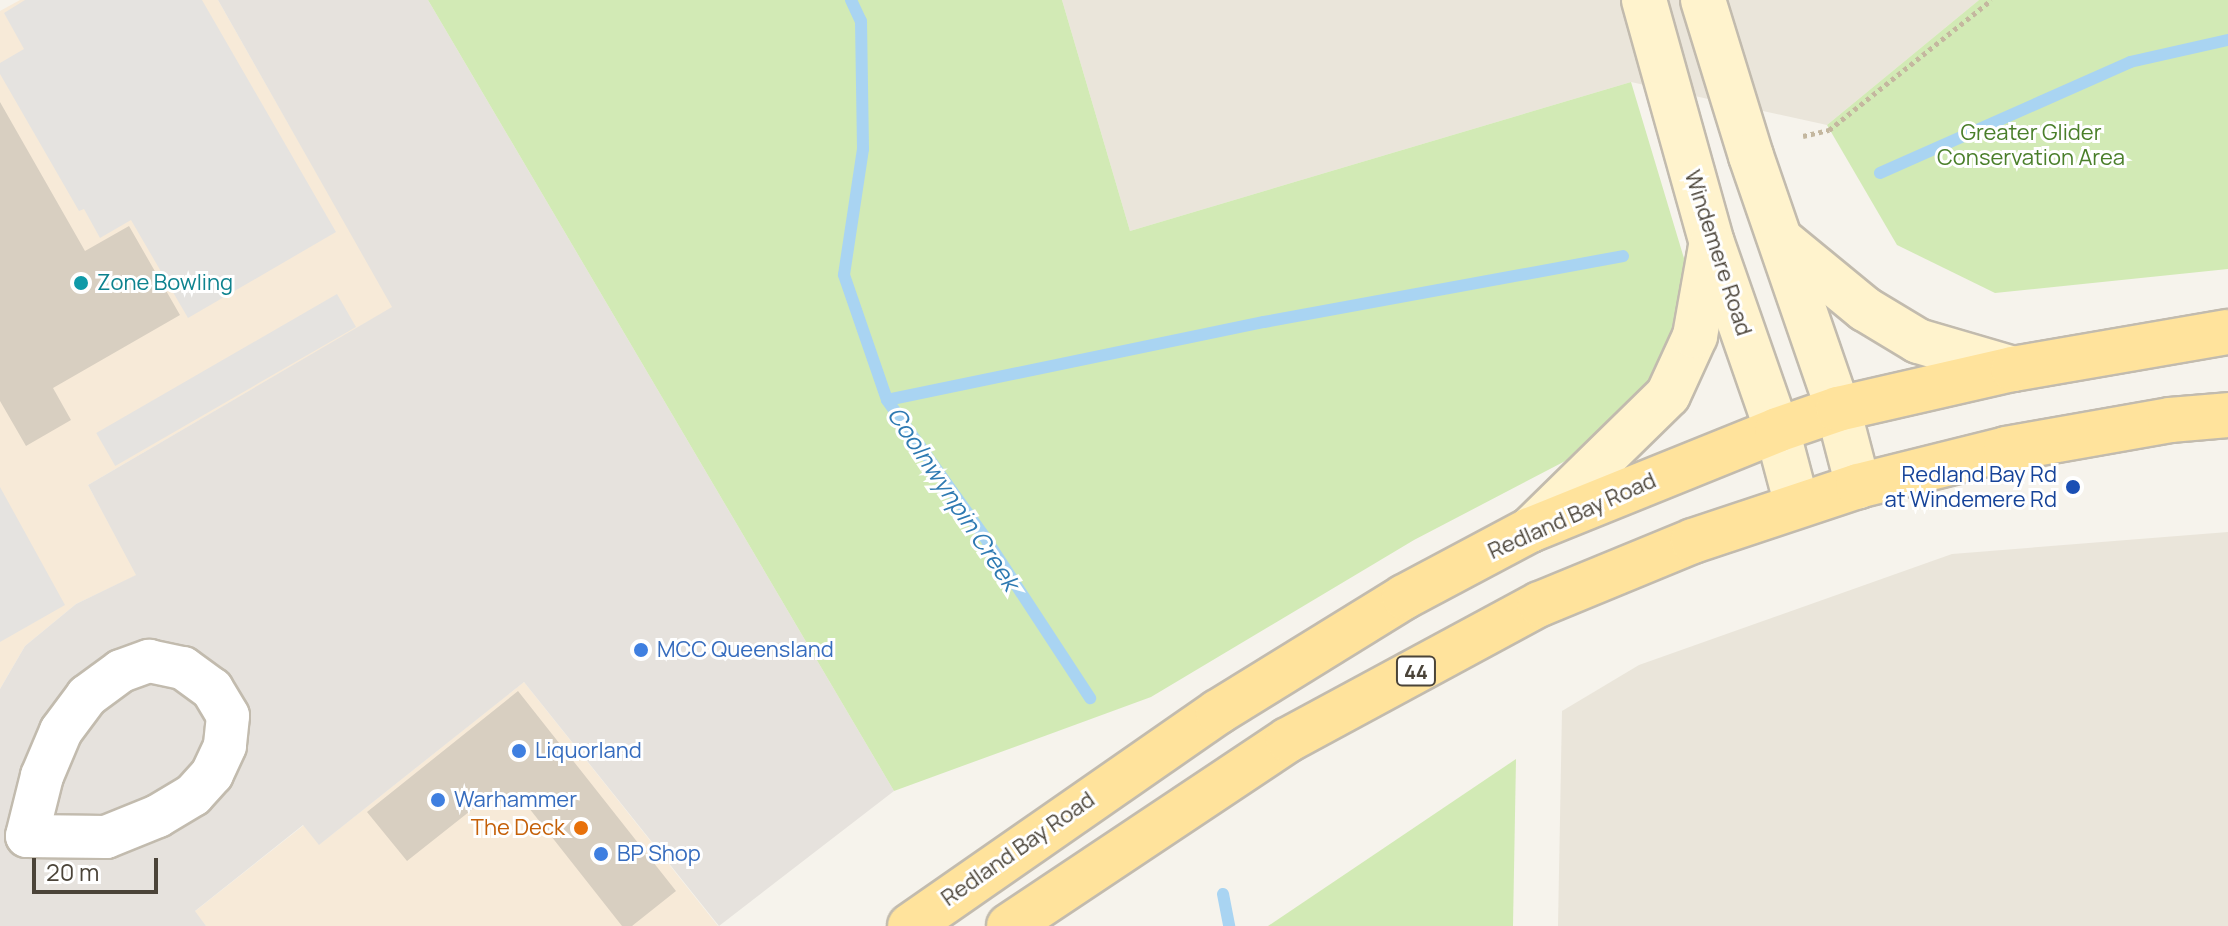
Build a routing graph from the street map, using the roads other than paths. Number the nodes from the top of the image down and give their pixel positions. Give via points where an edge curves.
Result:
1 (1644, 0) edge
2 (1703, 0) edge
3 (1781, 240) junction
4 (1712, 243) junction
5 (2228, 332) edge
6 (2013, 369) junction
7 (1838, 409) junction
8 (2228, 415) edge
9 (1777, 430) junction
10 (1858, 486) junction
11 (1797, 505) junction
12 (1530, 530) junction
13 (14, 847) edge
14 (910, 926) edge
15 (1009, 926) edge

1 - 4 main road, Windemere Road
2 - 3 main road
3 - 6 main road via 1865,309 1918,341
3 - 7 main road
4 - 9 main road, Windemere Road
4 - 12 main road via 1695,336 1668,395
5 - 6 main road, Redland Bay Road
6 - 7 main road, Redland Bay Road
7 - 9 main road, Redland Bay Road
7 - 10 main road
8 - 10 main road, 44 via 2006,449
9 - 11 main road, Windemere Road
9 - 12 main road, Redland Bay Road
10 - 11 main road, 44
11 - 15 main road, 44 via 1540,604 1288,740
12 - 14 main road, Redland Bay Road via 1404,597 1218,712
13 - 13 street via 61,731 87,696 121,671 149,661 183,668 212,689 228,716 225,746 212,774 193,795 106,837

